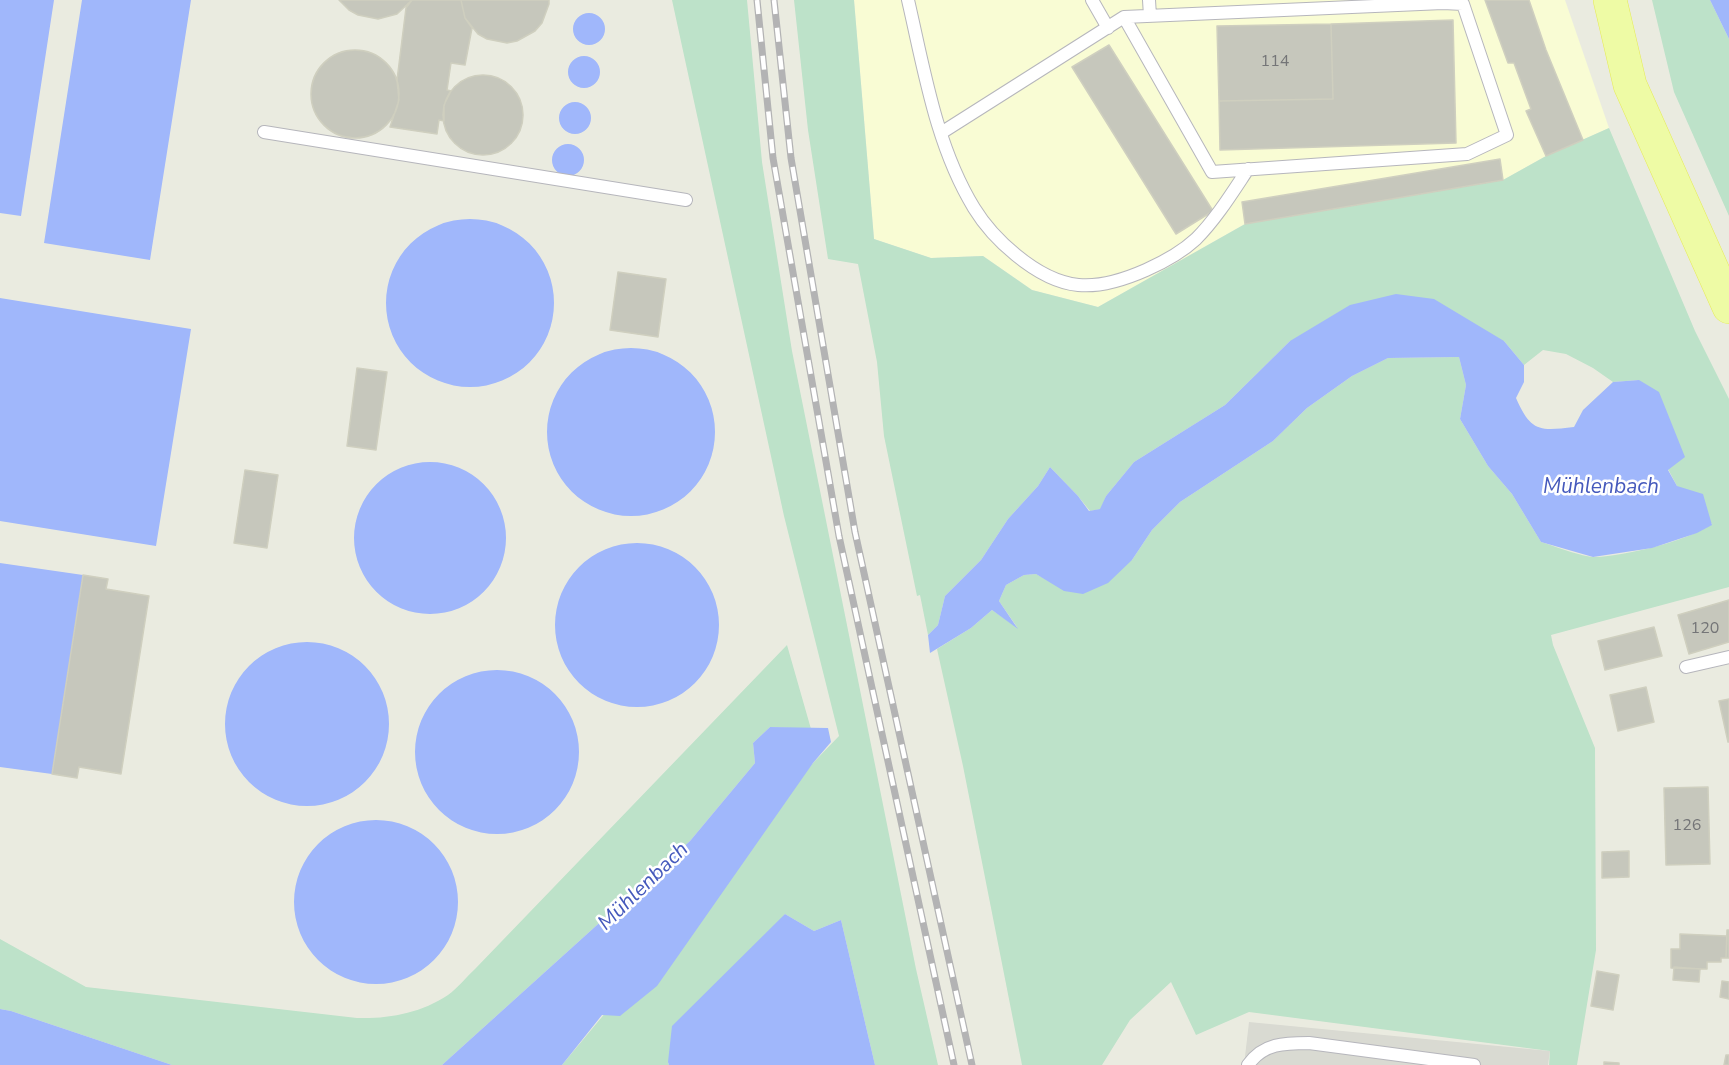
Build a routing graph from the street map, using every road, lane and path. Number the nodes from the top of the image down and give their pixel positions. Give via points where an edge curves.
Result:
1 (908, 0) edge
2 (1092, 0) edge
3 (1149, 0) edge
4 (1610, 0) edge
5 (1443, 2) edge
6 (1293, 5) edge
7 (1150, 16) junction
8 (1124, 17) junction
9 (1108, 28) junction
10 (264, 132) dead end
11 (941, 133) junction
12 (1248, 169) junction
13 (686, 200) dead end
14 (1729, 307) edge
15 (1729, 657) edge
16 (1686, 667) dead end
17 (1248, 1065) edge
18 (1474, 1065) edge

1 - 11 lane
2 - 9 lane
3 - 7 lane
4 - 14 main road via 1630,86
5 - 6 lane
5 - 12 lane via 1463,4 1507,135 1467,154
6 - 7 lane
7 - 8 lane
8 - 9 lane
8 - 12 lane via 1212,172
9 - 11 lane
10 - 13 lane
11 - 12 lane via 974,208 1001,242 1035,271 1072,285 1105,284 1168,260 1196,238
15 - 16 lane
17 - 18 lane via 1263,1049 1300,1043

